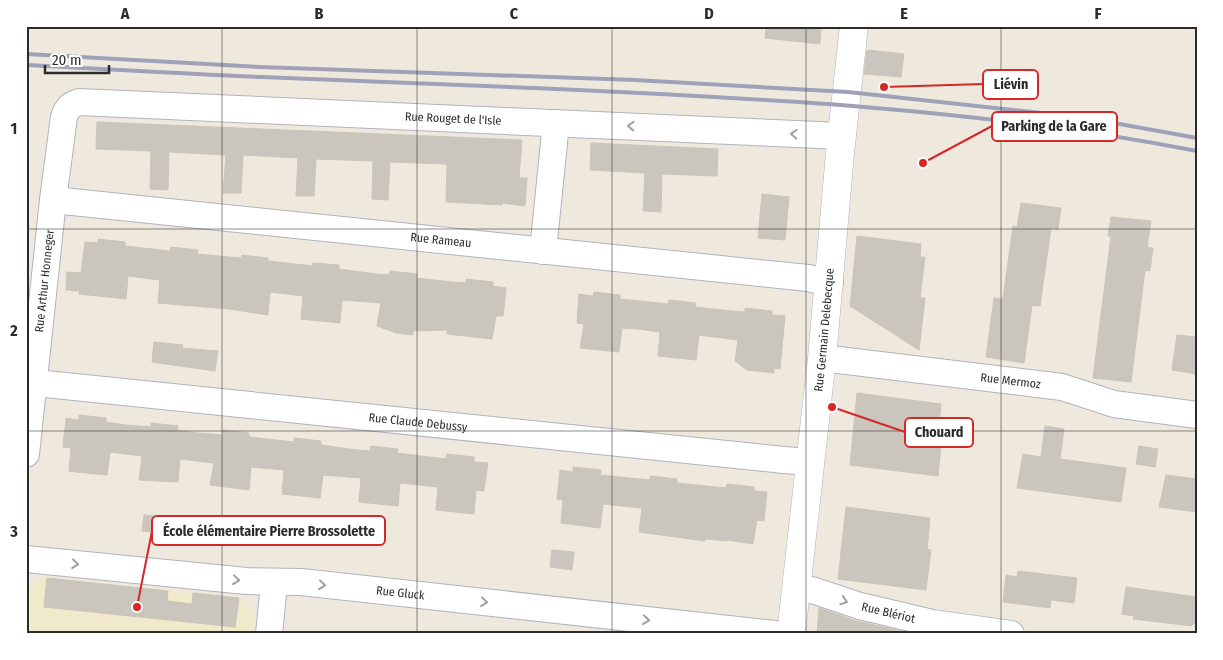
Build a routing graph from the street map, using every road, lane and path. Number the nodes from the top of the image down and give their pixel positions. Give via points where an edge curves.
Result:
1 (854, 26) edge
2 (67, 108) joint
3 (556, 123) junction
4 (842, 136) junction
5 (53, 200) junction
6 (543, 251) junction
7 (830, 283) junction
8 (822, 358) junction
9 (30, 382) edge
10 (1197, 415) edge
11 (26, 454) edge
12 (810, 462) junction
13 (26, 559) edge
14 (274, 583) junction
15 (797, 588) junction
16 (269, 634) edge
17 (775, 634) edge
18 (791, 634) edge
19 (1011, 634) edge

1 - 4 street, Rue Germain Delebecque
2 - 3 street, Rue Rouget de l'Isle via 79,102
2 - 5 street, Rue Arthur Honneger
4 -> 3 street, Rue Rouget de l'Isle
3 - 6 street
4 - 7 street, Rue Germain Delebecque
5 - 6 street, Rue Rameau
5 - 9 street, Rue Arthur Honneger
6 - 7 street, Rue Rameau via 808,278
7 - 8 street, Rue Germain Delebecque
8 - 10 street, Rue Mermoz via 1062,387 1114,404
8 - 12 street, Rue Germain Delebecque
9 - 11 street, Rue Arthur Honneger
9 - 12 street, Rue Claude Debussy
12 - 15 street, Rue Germain Delebecque
13 -> 14 street, Rue Gluck
14 - 16 street
14 -> 17 street, Rue Gluck via 301,582
15 - 18 street, Rue Germain Delebecque
15 -> 19 street, Rue Blériot via 932,623

